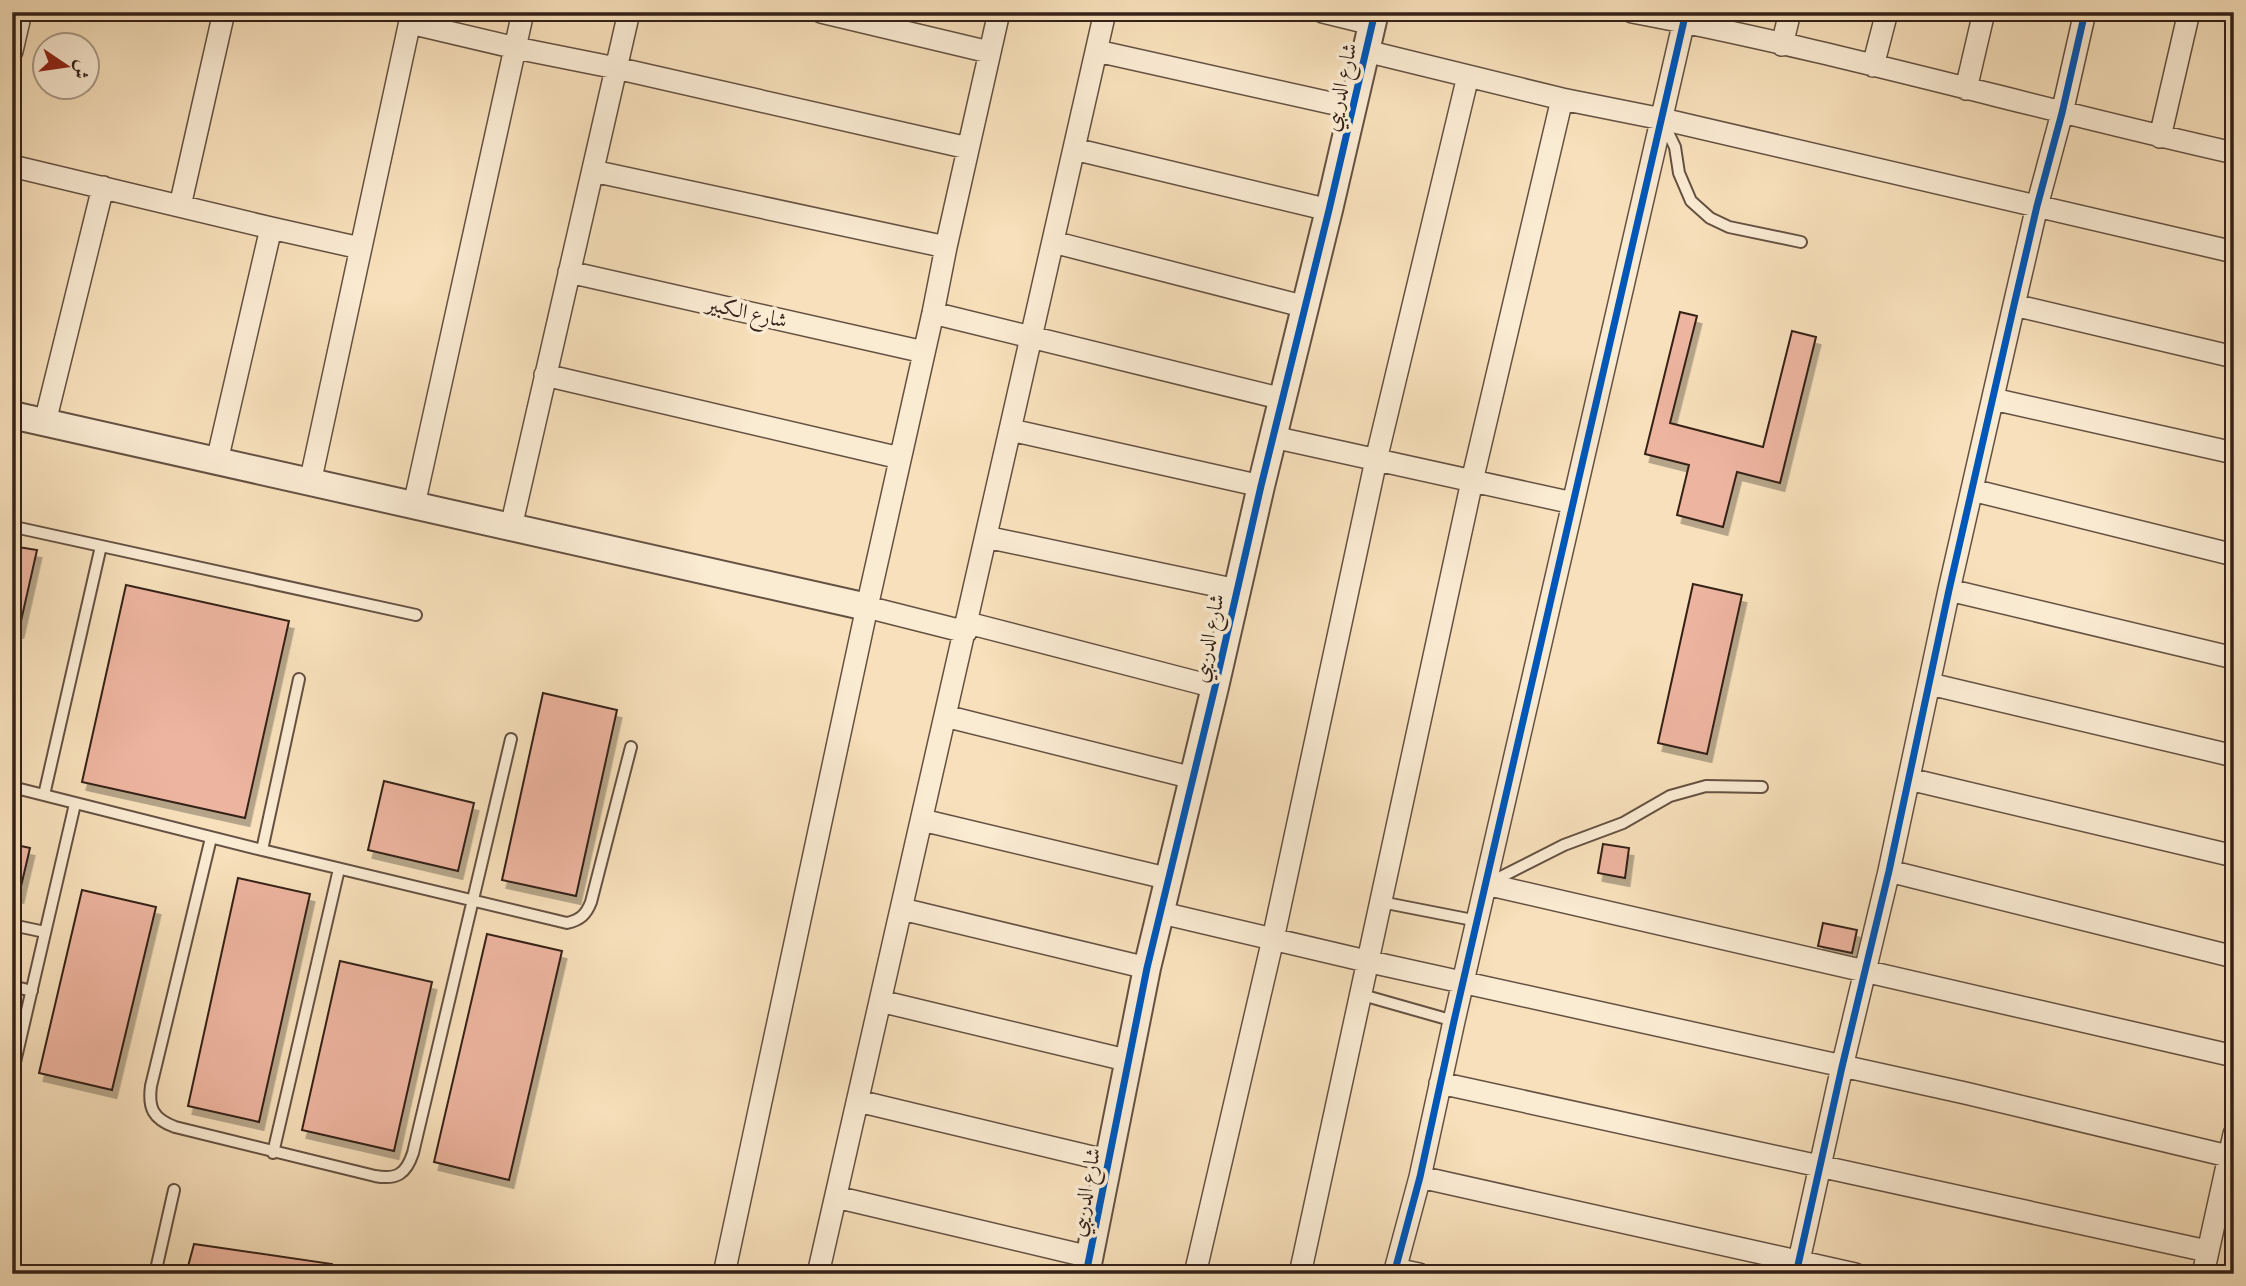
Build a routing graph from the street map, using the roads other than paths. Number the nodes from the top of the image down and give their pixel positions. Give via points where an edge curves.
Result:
1 (21, 12) edge
2 (224, 12) edge
3 (523, 12) edge
4 (629, 12) edge
5 (821, 12) edge
6 (999, 12) edge
7 (1105, 12) edge
8 (1323, 12) edge
9 (1632, 12) edge
10 (1790, 12) edge
11 (1886, 12) edge
12 (1984, 12) edge
13 (2085, 12) edge
14 (2189, 12) edge
15 (1685, 17) edge
16 (411, 18) edge
17 (1373, 18) edge
18 (1782, 45) junction
19 (516, 48) junction
20 (12, 51) edge
21 (1097, 51) junction
22 (1366, 51) junction
23 (989, 52) junction
24 (1873, 66) junction
25 (616, 68) junction
26 (1468, 76) junction
27 (1966, 89) junction
28 (1562, 99) junction
29 (1353, 108) junction
30 (2062, 113) junction
31 (1662, 119) junction
32 (2160, 136) junction
33 (968, 148) junction
34 (1074, 149) junction
35 (2234, 153) edge
36 (12, 166) edge
37 (593, 171) junction
38 (103, 187) junction
39 (180, 206) junction
40 (2037, 206) junction
41 (1329, 210) junction
42 (271, 228) junction
43 (1053, 242) junction
44 (1801, 242) dead end
45 (946, 247) junction
46 (360, 248) junction
47 (2234, 253) edge
48 (569, 272) junction
49 (2014, 305) junction
50 (1307, 307) junction
51 (933, 313) junction
52 (1032, 337) junction
53 (924, 352) junction
54 (2234, 357) edge
55 (545, 375) junction
56 (1283, 399) junction
57 (1993, 399) junction
58 (12, 415) edge
59 (46, 422) junction
60 (1010, 430) junction
61 (1273, 437) junction
62 (2234, 453) edge
63 (900, 457) junction
64 (1376, 460) junction
65 (216, 461) junction
66 (1472, 481) junction
67 (310, 483) junction
68 (1261, 486) junction
69 (1972, 490) junction
70 (1573, 503) junction
71 (414, 505) junction
72 (511, 527) junction
73 (19, 528) dead end
74 (986, 537) junction
75 (102, 546) junction
76 (2234, 555) edge
77 (1237, 590) junction
78 (1949, 590) junction
79 (867, 607) junction
80 (416, 615) dead end
81 (967, 627) junction
82 (2234, 657) edge
83 (299, 680) dead end
84 (1930, 684) junction
85 (1215, 687) junction
86 (945, 716) junction
87 (511, 739) dead end
88 (631, 747) dead end
89 (2234, 757) edge
90 (1194, 778) junction
91 (1909, 779) junction
92 (12, 787) edge
93 (1762, 787) dead end
94 (44, 795) junction
95 (75, 804) junction
96 (922, 820) junction
97 (211, 838) junction
98 (262, 850) junction
99 (2234, 856) edge
100 (339, 869) junction
101 (1889, 871) junction
102 (1170, 879) junction
103 (1486, 884) junction
104 (473, 901) junction
105 (1381, 902) junction
106 (902, 909) junction
107 (1161, 913) junction
108 (1478, 921) junction
109 (12, 925) edge
110 (45, 932) junction
111 (1273, 939) junction
112 (2234, 957) edge
113 (1366, 961) junction
114 (1147, 968) junction
115 (1865, 971) junction
116 (1463, 982) junction
117 (12, 986) edge
118 (32, 991) junction
119 (1359, 994) junction
120 (880, 1002) junction
121 (1454, 1021) junction
122 (2234, 1056) edge
123 (1130, 1060) junction
124 (1842, 1067) junction
125 (12, 1075) edge
126 (1440, 1083) junction
127 (858, 1101) junction
128 (2234, 1134) edge
129 (273, 1153) junction
130 (2228, 1156) junction
131 (1109, 1161) junction
132 (1820, 1165) junction
133 (1420, 1177) junction
134 (174, 1190) dead end
135 (836, 1197) junction
136 (2207, 1251) junction
137 (1088, 1265) edge
138 (1797, 1267) edge
139 (1395, 1271) edge
140 (155, 1274) edge
141 (724, 1274) edge
142 (818, 1274) edge
143 (1195, 1274) edge
144 (1300, 1274) edge
145 (1419, 1274) edge
146 (1855, 1274) edge
147 (2203, 1274) edge

1 - 20 street
2 - 39 street
3 - 19 street
4 - 25 street
5 - 23 street
6 - 23 street
7 - 21 street
8 - 17 street
9 - 15 street
10 - 18 street
11 - 24 street
12 - 27 street
13 - 30 street
14 - 32 street
15 - 18 street
15 - 31 street
16 - 19 street
16 - 46 street
17 - 22 street, شارع الدريبي
18 - 24 street
19 - 25 street
19 - 71 street
21 - 29 street
21 - 34 street
22 - 26 street
22 - 29 street, شارع الدريبي
23 - 33 street
24 - 27 street
25 - 33 street
25 - 37 street
26 - 28 street
26 - 64 street
27 - 30 street
28 - 31 street
28 - 66 street
29 - 41 street, شارع الدريبي
30 - 32 street
30 - 40 street
31 - 40 street
31 - 44 lane via 1691,201 1710,218 1729,227
31 - 70 street
32 - 35 street
33 - 45 street
34 - 41 street
34 - 43 street
36 - 38 street
37 - 45 street
37 - 48 street
38 - 39 street
38 - 59 street
39 - 42 street
40 - 47 street
40 - 49 street
41 - 50 street, شارع الدريبي
42 - 46 street
42 - 65 street
43 - 50 street
43 - 52 street
45 - 51 street
46 - 67 street
48 - 53 street, شارع الكبير
48 - 55 street
49 - 54 street
49 - 57 street
50 - 56 street, شارع الدريبي
51 - 52 street
51 - 53 street
52 - 56 street
52 - 60 street
53 - 63 street
55 - 63 street
55 - 72 street
56 - 61 street, شارع الدريبي
57 - 62 street
57 - 69 street
58 - 59 street
59 - 65 street
60 - 68 street
60 - 74 street
61 - 64 street
61 - 68 street, شارع الدريبي
63 - 79 street
64 - 66 street
64 - 111 street
65 - 67 street
66 - 70 street
66 - 105 street
67 - 71 street
68 - 77 street, شارع الدريبي
69 - 76 street
69 - 78 street
70 - 103 street
71 - 72 street
72 - 79 street
73 - 75 lane
74 - 77 street
74 - 81 street
75 - 80 lane
75 - 94 lane
77 - 85 street, شارع الدريبي
78 - 82 street
78 - 84 street
79 - 81 street
79 - 141 street
81 - 85 street
81 - 86 street
83 - 98 lane
84 - 89 street
84 - 91 street
85 - 90 street, شارع الدريبي
86 - 90 street
86 - 96 street
87 - 104 lane
88 - 104 lane via 587,913 567,923
90 - 102 street, شارع الدريبي
91 - 99 street
91 - 101 street
92 - 94 lane
93 - 103 lane via 1706,786 1671,796 1623,823 1564,845
94 - 95 lane
95 - 97 lane
95 - 110 lane
96 - 102 street
96 - 106 street
97 - 98 lane
97 - 129 lane via 149,1099 162,1122
98 - 100 lane
100 - 104 lane
100 - 129 lane
101 - 112 street
101 - 115 street
102 - 107 street, شارع الدريبي
103 - 108 street
103 - 115 street
104 - 129 lane via 409,1165 387,1178
105 - 108 lane
105 - 113 street
106 - 114 street
106 - 120 street
107 - 111 street
107 - 114 street, شارع الدريبي
108 - 116 street
109 - 110 lane
110 - 118 lane
111 - 113 street
111 - 143 street
113 - 116 street
113 - 119 street
114 - 123 street, شارع الدريبي
115 - 122 street
115 - 124 street
116 - 121 street
116 - 124 street
117 - 118 lane
118 - 125 lane
119 - 121 lane
119 - 144 street
120 - 123 street
120 - 127 street
121 - 126 street
123 - 131 street, شارع الدريبي
124 - 130 street
124 - 132 street
126 - 132 street
126 - 133 street
127 - 131 street
127 - 135 street
128 - 130 street
130 - 136 street
131 - 137 street, شارع الدريبي
132 - 136 street
132 - 138 street
133 - 138 street
133 - 139 street
134 - 140 lane
135 - 137 street
135 - 142 street
136 - 147 street
138 - 146 street
139 - 145 street

